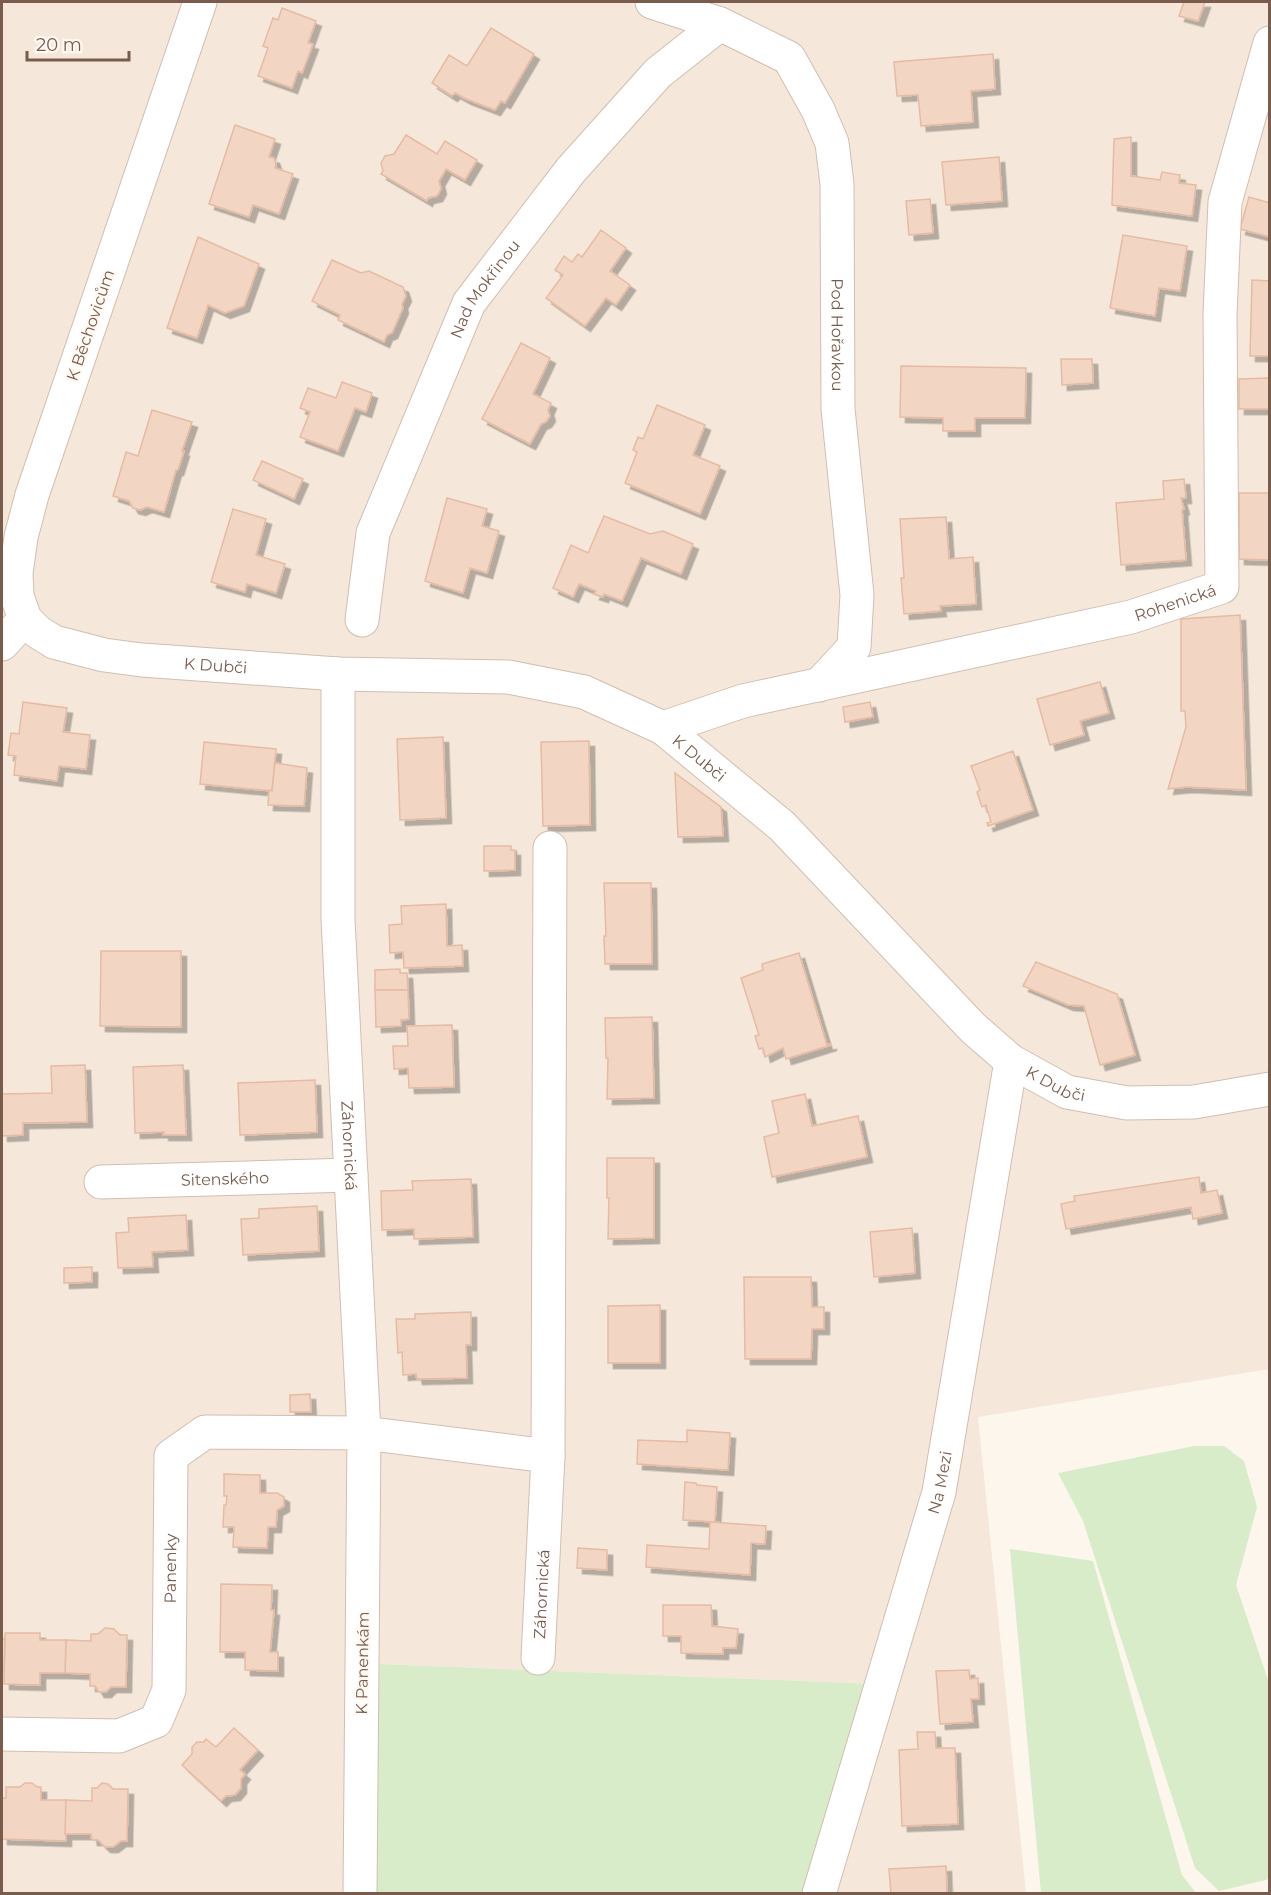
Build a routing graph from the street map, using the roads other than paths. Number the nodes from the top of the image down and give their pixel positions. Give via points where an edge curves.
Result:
1 (200, 2) edge
2 (652, 2) edge
3 (720, 24) junction
4 (1269, 44) edge
5 (13, 619) edge
6 (362, 620) dead end
7 (2, 644) edge
8 (338, 674) junction
9 (819, 685) junction
10 (663, 728) junction
11 (550, 848) dead end
12 (1011, 1060) junction
13 (1269, 1089) edge
14 (351, 1175) junction
15 (101, 1182) dead end
16 (364, 1433) junction
17 (548, 1456) junction
18 (538, 1658) dead end
19 (2, 1734) edge
20 (360, 1893) edge
21 (819, 1893) edge

1 - 5 street, K Běchovicům via 32,495 23,526
2 - 3 street, Pod Hořavkou
3 - 6 street, Nad Mokřinou via 658,73 571,170 469,303 374,532
3 - 9 street, Pod Hořavkou via 789,58 832,142 837,184 838,408 857,595 854,647
4 - 9 street, Rohenická via 1225,202 1220,314 1222,587 1131,616
5 - 7 street
5 - 8 street, K Dubči via 54,642 104,655
8 - 10 street, K Dubči via 508,677 584,692
8 - 14 street, Záhornická via 338,919
9 - 10 street, Rohenická via 743,701
10 - 12 street, K Dubči via 782,826 973,1028
11 - 17 street, Záhornická
12 - 13 street, K Dubči via 1067,1092 1127,1103 1194,1102
12 - 21 street, Na Mezi via 939,1492
14 - 15 street, Sitenského
14 - 16 street, Záhornická
16 - 17 street
16 - 19 street, Panenky via 205,1432 171,1456 169,1690 156,1721 119,1736
16 - 20 street, K Panenkám
17 - 18 street, Záhornická

